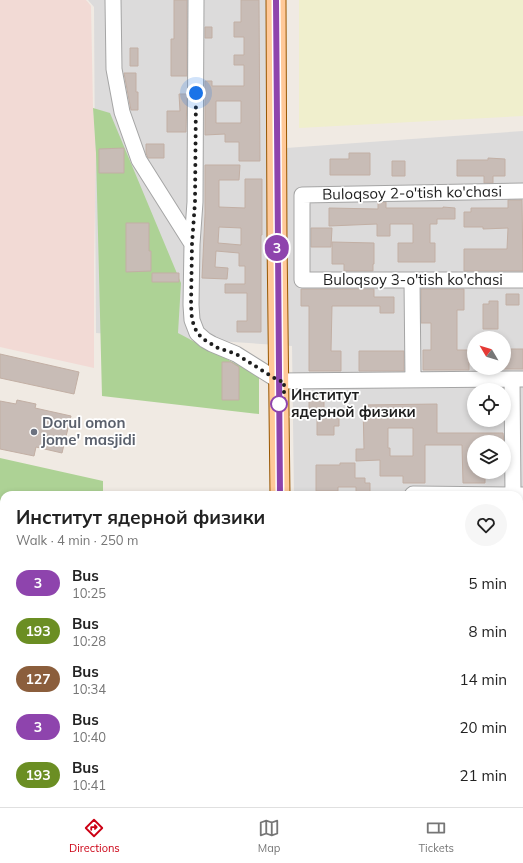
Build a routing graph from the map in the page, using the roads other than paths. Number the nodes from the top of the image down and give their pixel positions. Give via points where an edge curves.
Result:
1 (113, 0) edge
2 (196, 0) edge
3 (276, 0) edge
4 (281, 0) edge
5 (523, 192) edge
6 (280, 239) junction
7 (302, 239) junction
8 (192, 244) junction
9 (412, 280) junction
10 (523, 280) edge
11 (518, 379) edge
12 (413, 380) junction
13 (281, 381) junction
14 (280, 491) edge
15 (284, 491) edge
16 (513, 491) edge

1 - 8 street via 114,69 122,112 139,160
2 - 8 street via 195,202
3 - 6 main road
4 - 6 main road
5 - 7 street, Buloqsoy 2-o'tish ko'chasi via 302,195
6 - 7 street
6 - 13 main road
7 - 9 street, Buloqsoy 3-o'tish ko'chasi via 302,280
8 - 13 street via 191,305 192,320 197,333 212,344 236,354
9 - 10 street, Buloqsoy 3-o'tish ko'chasi
9 - 12 street
11 - 12 street
11 - 16 street
12 - 13 street
13 - 14 main road
13 - 15 main road

